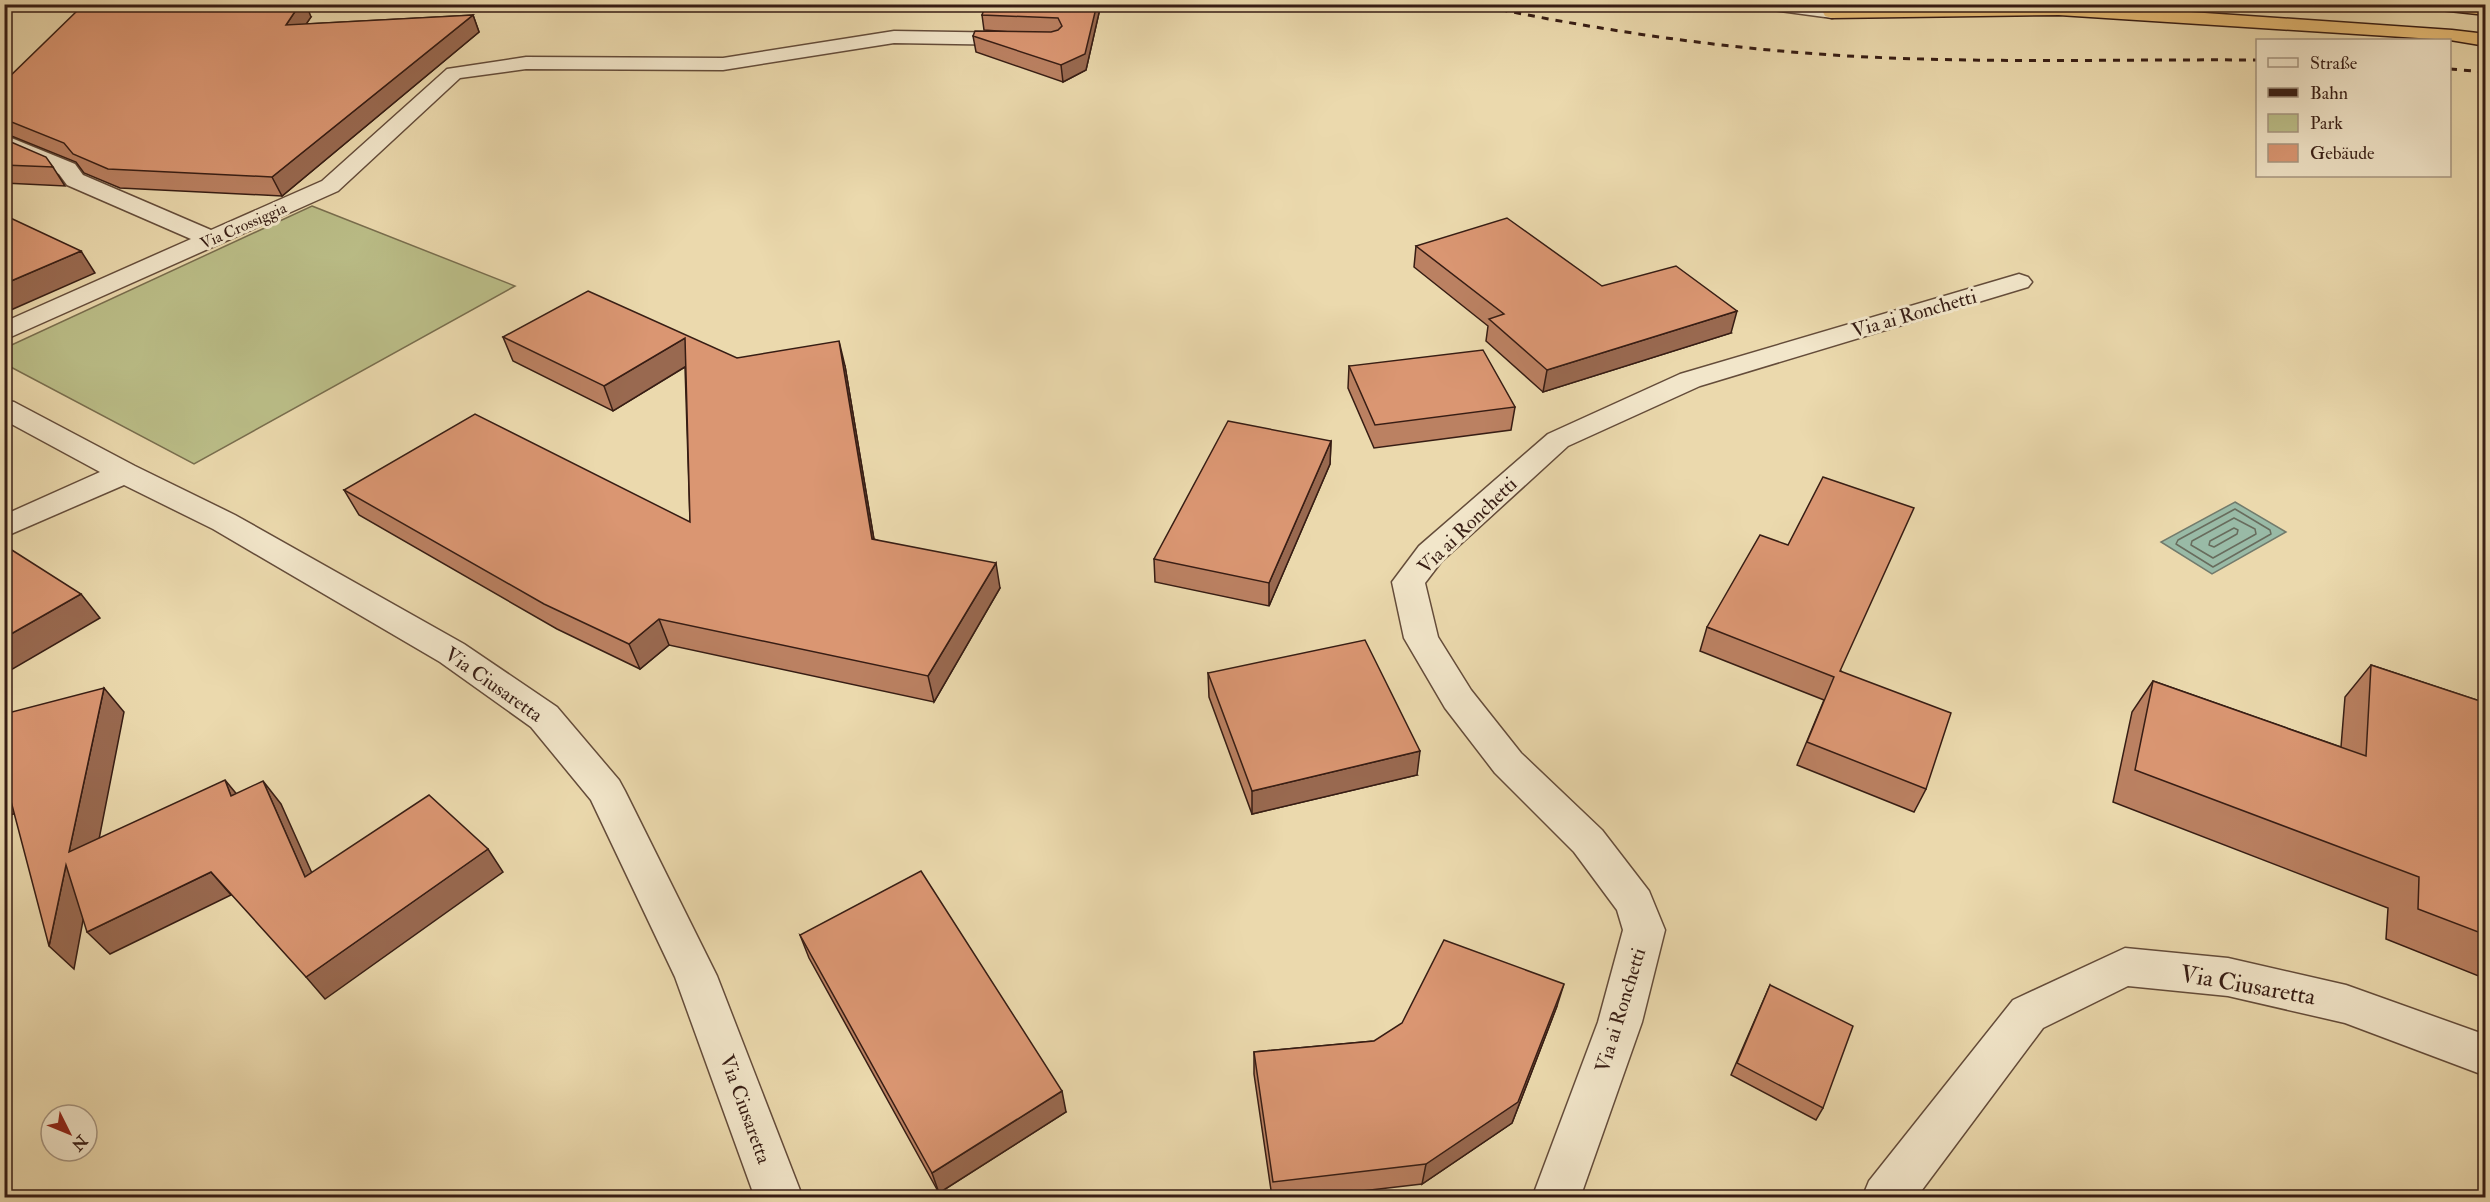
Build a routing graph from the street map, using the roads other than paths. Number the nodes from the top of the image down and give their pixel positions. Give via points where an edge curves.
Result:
1 (1765, 4) edge
2 (2158, 4) edge
3 (2431, 4) edge
4 (2486, 10) edge
5 (1832, 12) joint
6 (2452, 36) junction
7 (1041, 40) edge
8 (2486, 40) edge
9 (4, 141) edge
10 (211, 239) junction
11 (2019, 282) dead end
12 (4, 332) edge
13 (4, 408) edge
14 (124, 473) junction
15 (4, 527) edge
16 (2486, 1056) edge
17 (779, 1197) edge
18 (1556, 1197) edge
19 (1886, 1197) edge

1 - 5 street
2 - 6 highway
3 - 4 highway
5 - 6 highway via 2059,9
6 - 8 highway
7 - 10 street, Via Crossiggia via 894,37 723,64 526,63 454,73 330,186
9 - 10 street via 67,169 75,180
10 - 12 street, Via Crossiggia
11 - 18 street, Via ai Ronchetti via 1690,380 1558,440 1430,554 1408,582 1421,638 1458,699 1508,763 1588,841 1635,903 1644,930 1620,1022
13 - 14 street, Via Ciusaretta
14 - 15 street
14 - 17 street, Via Ciusaretta via 224,522 452,652 544,717 611,801 696,976
16 - 19 street, Via Ciusaretta via 2346,1004 2228,977 2125,967 2028,1014

